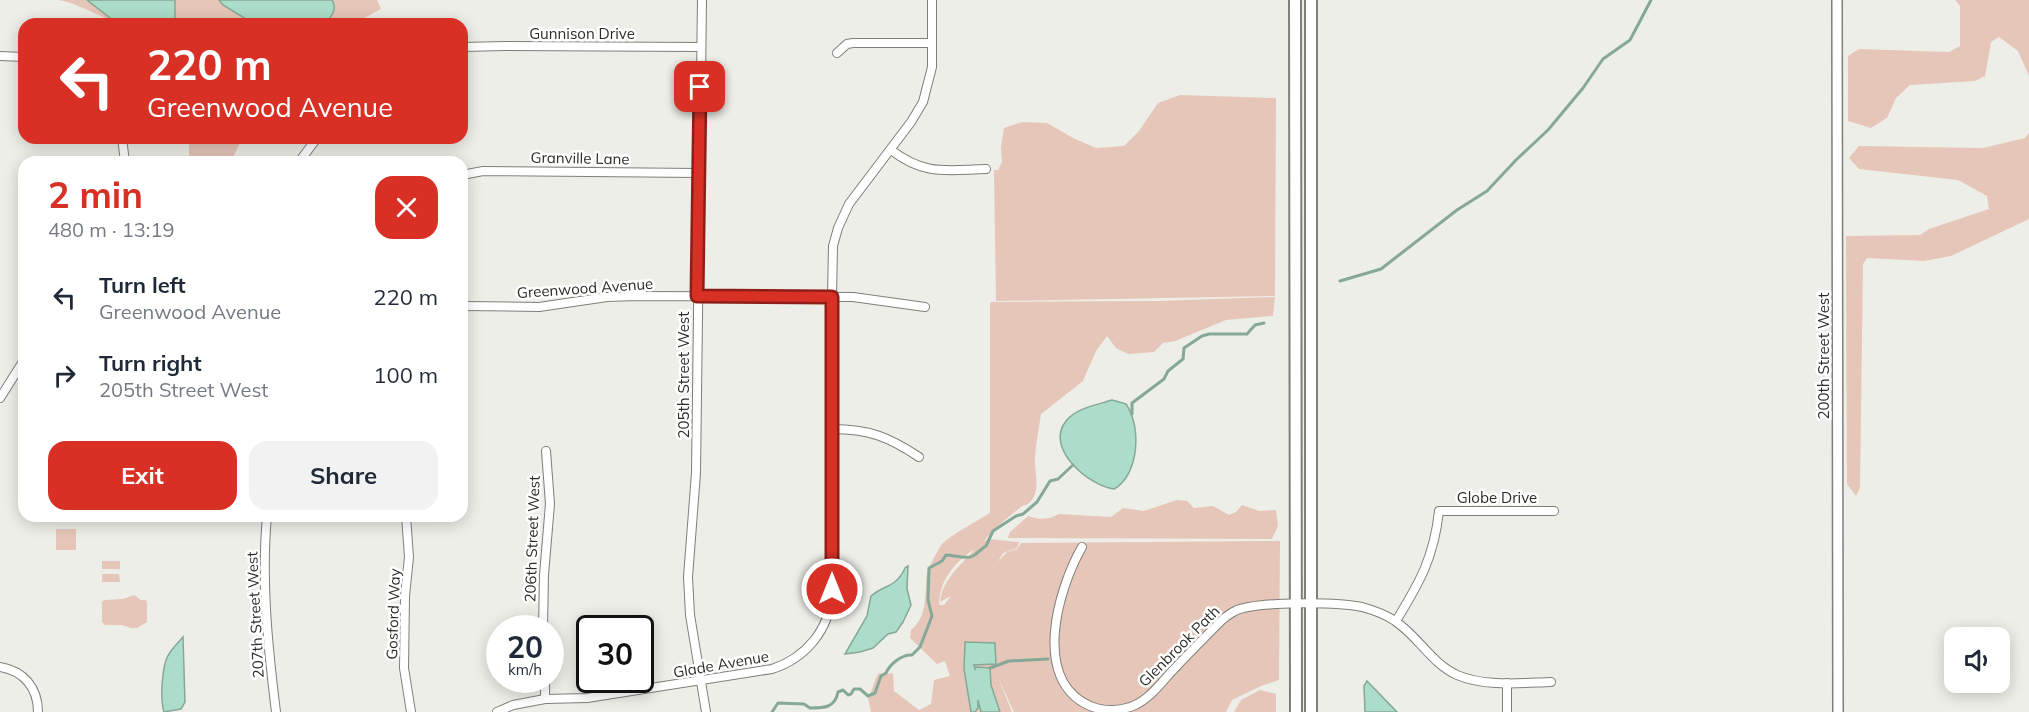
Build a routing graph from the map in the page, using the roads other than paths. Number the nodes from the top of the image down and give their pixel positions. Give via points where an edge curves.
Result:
1 (702, 0) edge
2 (932, 0) edge
3 (1295, 0) edge
4 (1311, 0) edge
5 (1837, 0) edge
6 (932, 43) junction
7 (468, 47) edge
8 (701, 47) junction
9 (837, 53) dead end
10 (0, 56) edge
11 (18, 57) edge
12 (891, 150) junction
13 (986, 170) dead end
14 (699, 173) junction
15 (468, 174) edge
16 (697, 296) junction
17 (832, 297) junction
18 (468, 306) edge
19 (925, 307) dead end
20 (18, 370) edge
21 (0, 398) edge
22 (832, 429) junction
23 (546, 451) dead end
24 (919, 457) dead end
25 (1554, 511) dead end
26 (267, 522) edge
27 (406, 522) edge
28 (1082, 546) dead end
29 (1296, 604) junction
30 (1311, 604) junction
31 (543, 615) edge
32 (1396, 621) junction
33 (0, 667) edge
34 (701, 679) junction
35 (1551, 682) dead end
36 (1507, 683) junction
37 (545, 693) edge
38 (545, 699) junction
39 (38, 712) edge
40 (276, 712) edge
41 (411, 712) edge
42 (497, 712) edge
43 (706, 712) edge
44 (1296, 712) edge
45 (1311, 712) edge
46 (1507, 712) edge
47 (1838, 712) edge

1 - 8 street, 205th Street West
2 - 6 street, Glade Avenue
3 - 29 main road
4 - 30 main road
5 - 47 street, 200th Street West
6 - 9 street via 853,43
6 - 12 street, Glade Avenue via 930,76 922,102
7 - 8 street, Gunnison Drive
8 - 14 street, 205th Street West
10 - 11 street
12 - 13 street via 925,169
12 - 17 street, Glade Avenue via 849,204 838,228 832,255
14 - 15 street, Granville Lane
14 - 16 street, 205th Street West
16 - 17 street, Greenwood Avenue
16 - 18 street, Greenwood Avenue via 616,296 531,307
16 - 34 street, 205th Street West via 696,473 687,577
17 - 19 street, Greenwood Avenue
17 - 22 street, Glade Avenue
20 - 21 street
22 - 24 street via 874,433
22 - 34 street, Glade Avenue via 832,589 820,633 791,662 766,671
23 - 31 street, 206th Street West via 550,504
25 - 32 street, Globe Drive via 1439,511 1426,569
26 - 40 street, 207th Street West via 267,626
27 - 41 street, Gosford Way via 409,557 404,668
28 - 29 street, Glenbrook Path via 1060,598 1056,660 1072,694 1095,708 1109,711 1136,705 1234,611 1255,605
29 - 30 street, Glenbrook Path
29 - 44 main road
30 - 32 street, Glenbrook Path via 1360,607
30 - 45 main road
32 - 36 street, Glenbrook Path via 1446,669 1468,679
33 - 39 street via 15,671 28,681
34 - 38 street, Glade Avenue via 587,698
34 - 43 street, 205th Street West
35 - 36 street, Glenbrook Path
36 - 46 street
37 - 38 street
38 - 42 street, Glade Avenue

